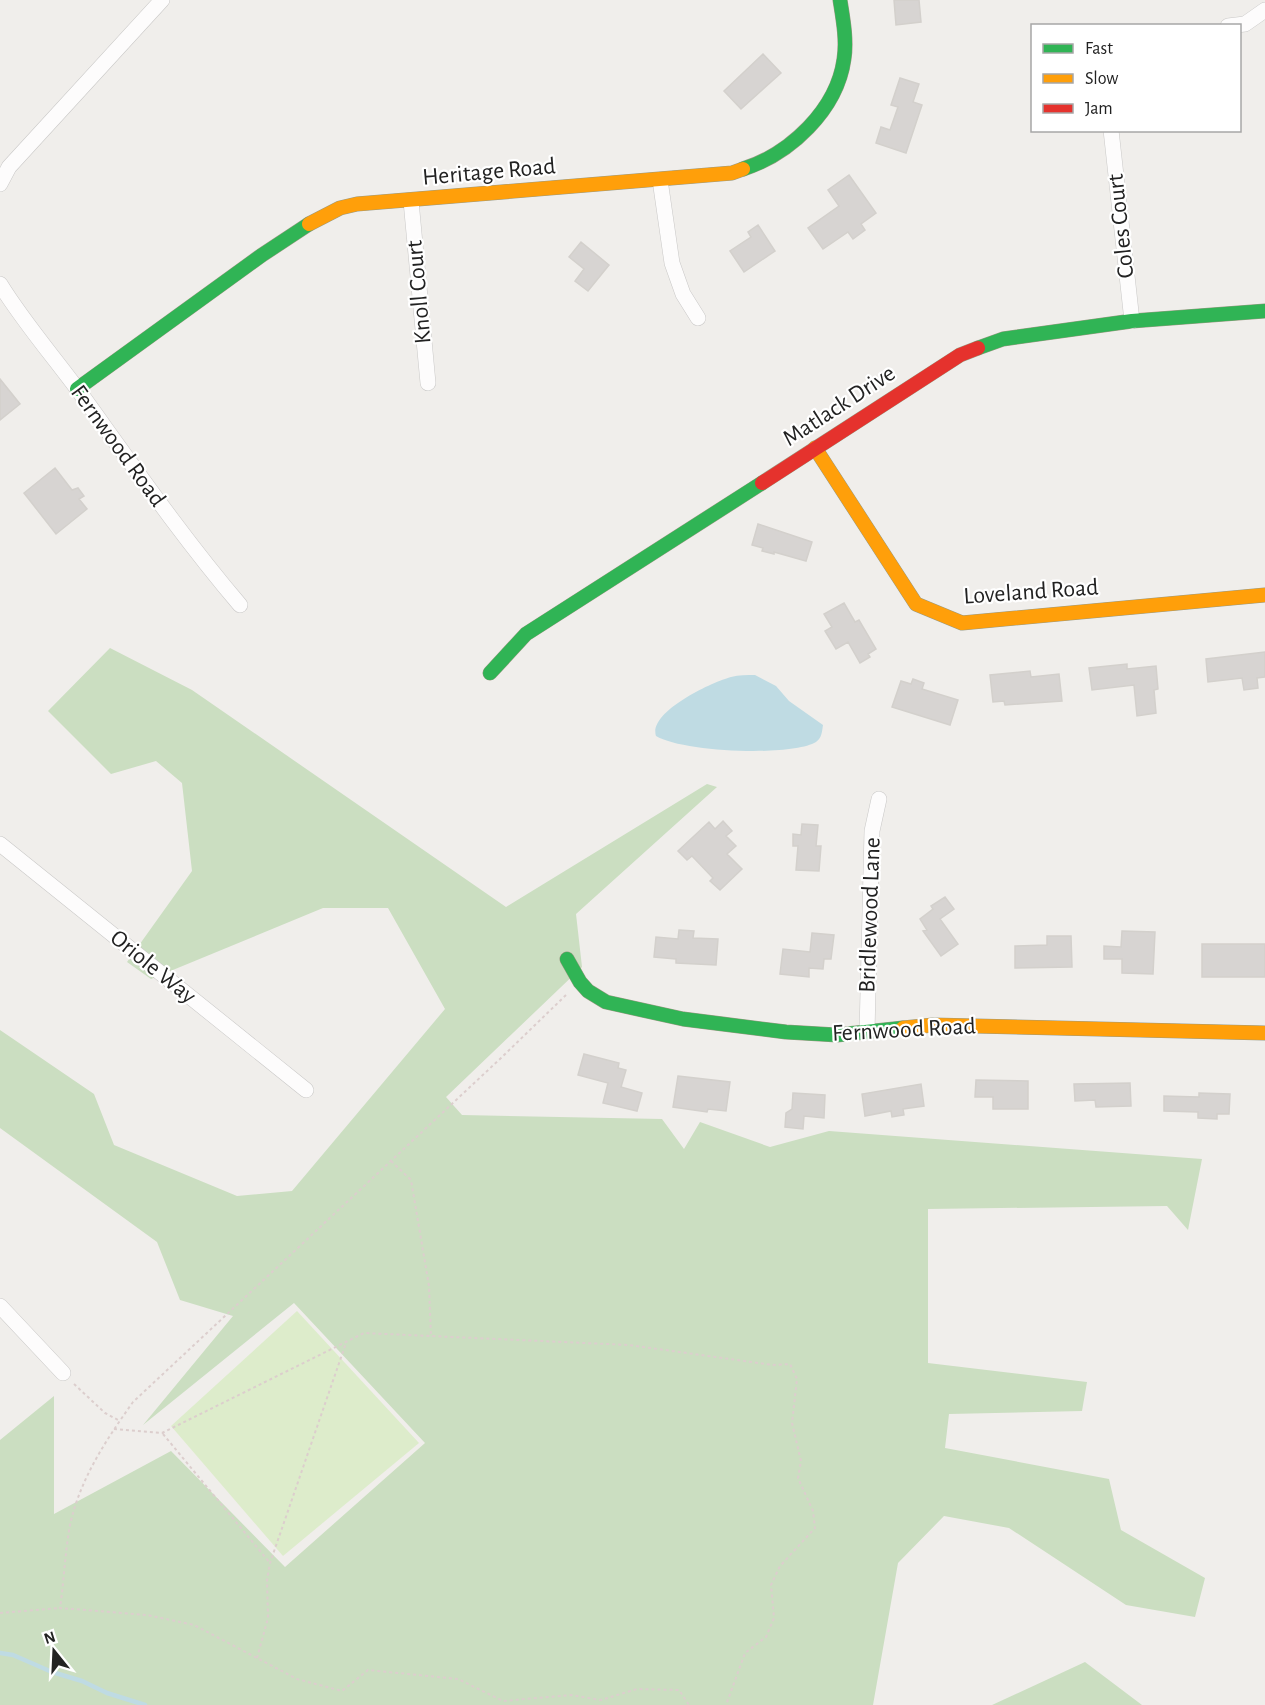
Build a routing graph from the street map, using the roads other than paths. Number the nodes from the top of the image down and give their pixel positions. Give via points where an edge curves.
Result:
1 (162, 0) edge
2 (840, 0) edge
3 (1265, 10) edge
4 (1241, 24) edge
5 (1111, 132) edge
6 (660, 180) junction
7 (0, 184) edge
8 (411, 201) junction
9 (0, 284) edge
10 (1265, 311) edge
11 (698, 318) dead end
12 (1132, 321) junction
13 (428, 383) dead end
14 (77, 389) junction
15 (815, 448) junction
16 (1265, 595) edge
17 (240, 605) dead end
18 (490, 673) dead end
19 (879, 799) dead end
20 (0, 844) edge
21 (567, 959) dead end
22 (867, 1032) junction
23 (1265, 1033) edge
24 (306, 1090) dead end
25 (0, 1306) edge
26 (63, 1373) road end

1 - 7 street via 9,167
2 - 6 street, Heritage Road via 844,62 836,88 821,114 777,154 749,169
3 - 4 street
5 - 12 street, Coles Court
6 - 8 street, Heritage Road
6 - 11 street via 672,263 683,294
8 - 13 street, Knoll Court
8 - 14 street, Heritage Road via 357,204 308,224
9 - 14 street, Fernwood Road
10 - 12 street, Matlack Drive
12 - 15 street, Matlack Drive via 1003,339 960,355
14 - 17 street, Fernwood Road via 198,556
15 - 16 street, Loveland Road via 916,604 962,623
15 - 18 street, Matlack Drive via 526,634
19 - 22 street, Bridlewood Lane via 872,831
20 - 24 street, Oriole Way
21 - 22 street, Fernwood Road via 588,991 606,1002 683,1019 786,1032
22 - 23 street, Fernwood Road via 933,1025
25 - 26 street

